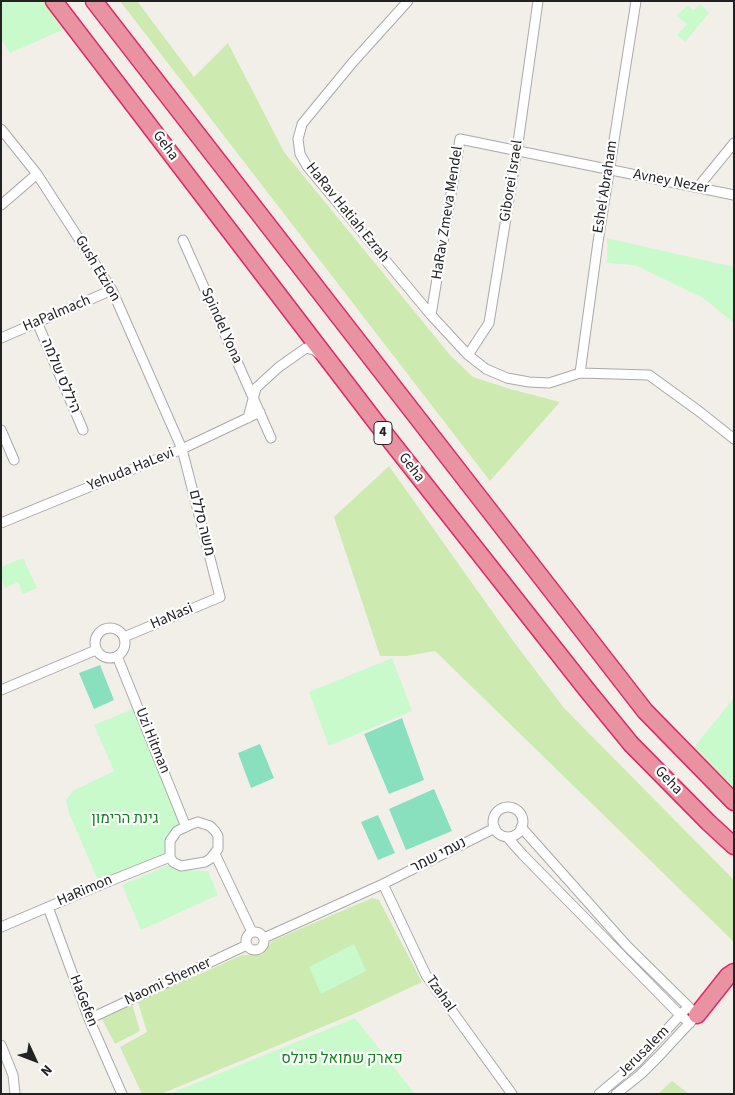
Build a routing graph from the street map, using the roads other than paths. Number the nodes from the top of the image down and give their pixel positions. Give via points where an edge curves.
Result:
1 (54, 1) edge
2 (94, 1) edge
3 (408, 1) edge
4 (538, 1) edge
5 (636, 1) edge
6 (1, 129) edge
7 (734, 143) edge
8 (517, 150) junction
9 (609, 170) junction
10 (37, 174) junction
11 (698, 187) junction
12 (734, 195) edge
13 (1, 205) edge
14 (183, 240) dead end
15 (112, 290) junction
16 (431, 315) junction
17 (37, 322) junction
18 (1, 338) edge
19 (468, 355) junction
20 (328, 360) junction
21 (580, 373) junction
22 (253, 398) junction
23 (260, 412) junction
24 (248, 418) junction
25 (1, 430) edge
26 (83, 430) dead end
27 (271, 438) dead end
28 (734, 440) edge
29 (182, 449) junction
30 (14, 460) dead end
31 (1, 523) edge
32 (220, 597) joint
33 (124, 637) junction
34 (96, 650) junction
35 (117, 656) junction
36 (1, 690) edge
37 (734, 802) edge
38 (186, 827) junction
39 (522, 827) junction
40 (495, 828) junction
41 (507, 837) junction
42 (733, 846) edge
43 (215, 854) junction
44 (170, 857) junction
45 (383, 884) junction
46 (48, 907) junction
47 (1, 927) edge
48 (252, 932) junction
49 (264, 938) junction
50 (247, 945) junction
51 (734, 972) edge
52 (680, 1015) junction
53 (691, 1015) junction
54 (90, 1019) junction
55 (1, 1045) edge
56 (15, 1094) edge
57 (122, 1094) edge
58 (512, 1094) edge
59 (599, 1094) edge
60 (616, 1094) edge

1 - 20 highway, Geha / 4
2 - 37 highway via 645,711
3 - 16 street, HaRav Hatiah Ezrah via 302,124 298,139 300,154 307,166
4 - 8 street, Giborei Israel
5 - 9 street, Eshel Abraham
6 - 10 street, Gush Etzion
7 - 11 street
8 - 9 street, Avney Nezer
8 - 16 street, HaRav Zmeva Mendel via 460,139
8 - 19 street, Giborei Israel via 489,324
9 - 11 street, Avney Nezer
9 - 21 street, Eshel Abraham
10 - 13 street
10 - 15 street, Gush Etzion
11 - 12 street, Avney Nezer
14 - 22 street, Spindel Yona
15 - 17 street, HaPalmach
15 - 29 street, Gush Etzion
16 - 19 street, HaRav Hatiah Ezrah
17 - 18 street, HaPalmach
17 - 26 street, היללס שלמה
19 - 21 street, HaRav Hatiah Ezrah via 486,369 507,378 529,382 549,383
20 - 22 street via 306,348 274,371 256,388
20 - 42 highway, Geha / 4 via 631,744
21 - 28 street, HaRav Hatiah Ezrah via 649,375
22 - 23 street, Spindel Yona
22 - 24 street
23 - 24 street, Yehuda HaLevi
23 - 27 street, Spindel Yona
24 - 29 street, Yehuda HaLevi
25 - 30 street
29 - 31 street, Yehuda HaLevi
29 - 32 street, משה סללם
32 - 33 street, HaNasi
33 - 34 street via 114,629 102,630 95,640
33 - 35 street via 124,646
34 - 35 street via 104,657
34 - 36 street
35 - 38 street, Uzi Hitman
38 - 43 street via 198,822 210,826 218,836
38 - 44 street via 177,831 170,841
39 - 40 street via 519,812 507,807 496,812
39 - 41 street via 515,835
39 - 53 street
40 - 41 street
40 - 45 street, נעמי שמר
41 - 52 street
43 - 44 street via 205,862 185,866
43 - 48 street
44 - 46 street, HaRimon
45 - 49 street
45 - 58 street, Tzahal via 426,975
46 - 47 street, HaRimon
46 - 54 street, HaGefen
48 - 49 street via 258,932
48 - 50 street via 247,936
49 - 50 street via 260,948 252,949
50 - 54 street, Naomi Shemer
51 - 53 highway
52 - 53 street
52 - 59 street, Jerusalem via 637,1062
53 - 60 street, Jerusalem via 641,1074
54 - 57 street, HaGefen
55 - 56 street via 13,1075

